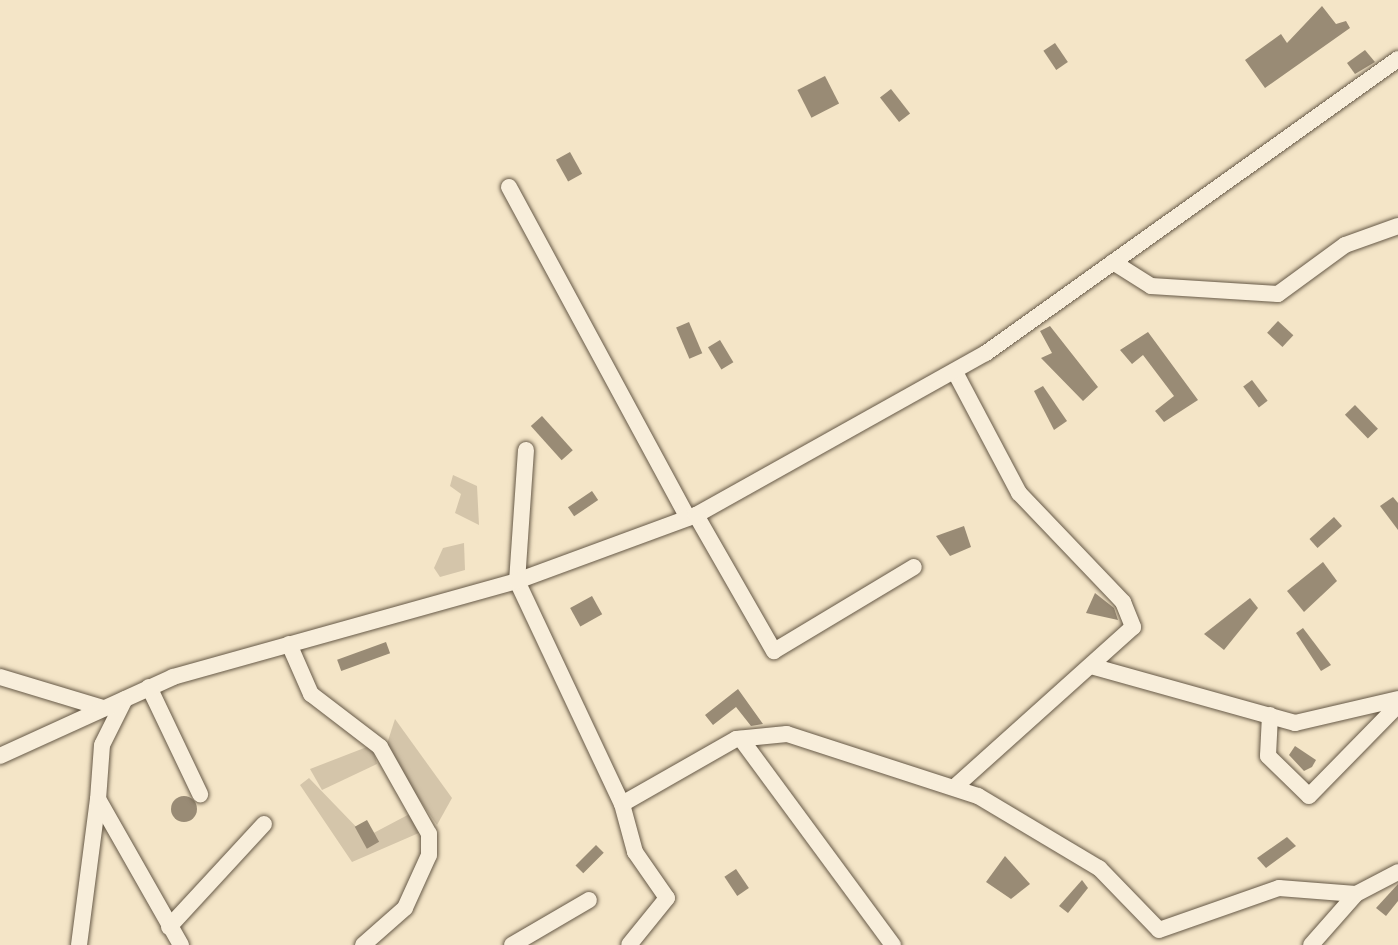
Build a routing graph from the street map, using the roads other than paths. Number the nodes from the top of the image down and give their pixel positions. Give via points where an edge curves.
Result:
1 (1398, 59) edge
2 (509, 187) dead end
3 (1398, 226) edge
4 (1113, 262) junction
5 (955, 372) junction
6 (526, 450) dead end
7 (692, 516) junction
8 (914, 567) dead end
9 (517, 581) junction
10 (289, 644) junction
11 (1091, 666) junction
12 (0, 677) edge
13 (149, 687) junction
14 (125, 699) junction
15 (1398, 699) edge
16 (1398, 705) edge
17 (103, 708) junction
18 (1270, 715) junction
19 (741, 739) junction
20 (0, 756) edge
21 (956, 786) junction
22 (200, 794) dead end
23 (98, 799) junction
24 (622, 804) junction
25 (264, 824) dead end
26 (1398, 872) edge
27 (1356, 894) junction
28 (589, 900) dead end
29 (169, 927) junction
30 (635, 943) edge
31 (79, 945) edge
32 (181, 945) edge
33 (363, 945) edge
34 (512, 945) edge
35 (893, 945) edge
36 (1311, 945) edge

1 - 4 street
2 - 7 street
3 - 4 street via 1345,245 1278,294 1151,286
4 - 5 street
5 - 7 street
5 - 11 street via 1019,493 1123,602 1133,627
6 - 9 street
7 - 8 street via 774,651
7 - 9 street
9 - 10 street
9 - 24 street
10 - 13 street
10 - 33 street via 311,694 380,747 429,834 412,896
11 - 18 street
11 - 21 street
12 - 17 street
13 - 14 street
13 - 22 street
14 - 17 street
14 - 23 street via 102,745
15 - 18 street via 1339,708 1305,724
16 - 18 street via 1309,796 1268,756
17 - 20 street
19 - 21 street via 787,734
19 - 24 street
19 - 35 street
21 - 27 street via 1080,854 1159,930 1279,888
23 - 29 street
23 - 31 street
24 - 30 street via 635,852 667,898
25 - 29 street
26 - 27 street
27 - 36 street
28 - 34 street
29 - 32 street

